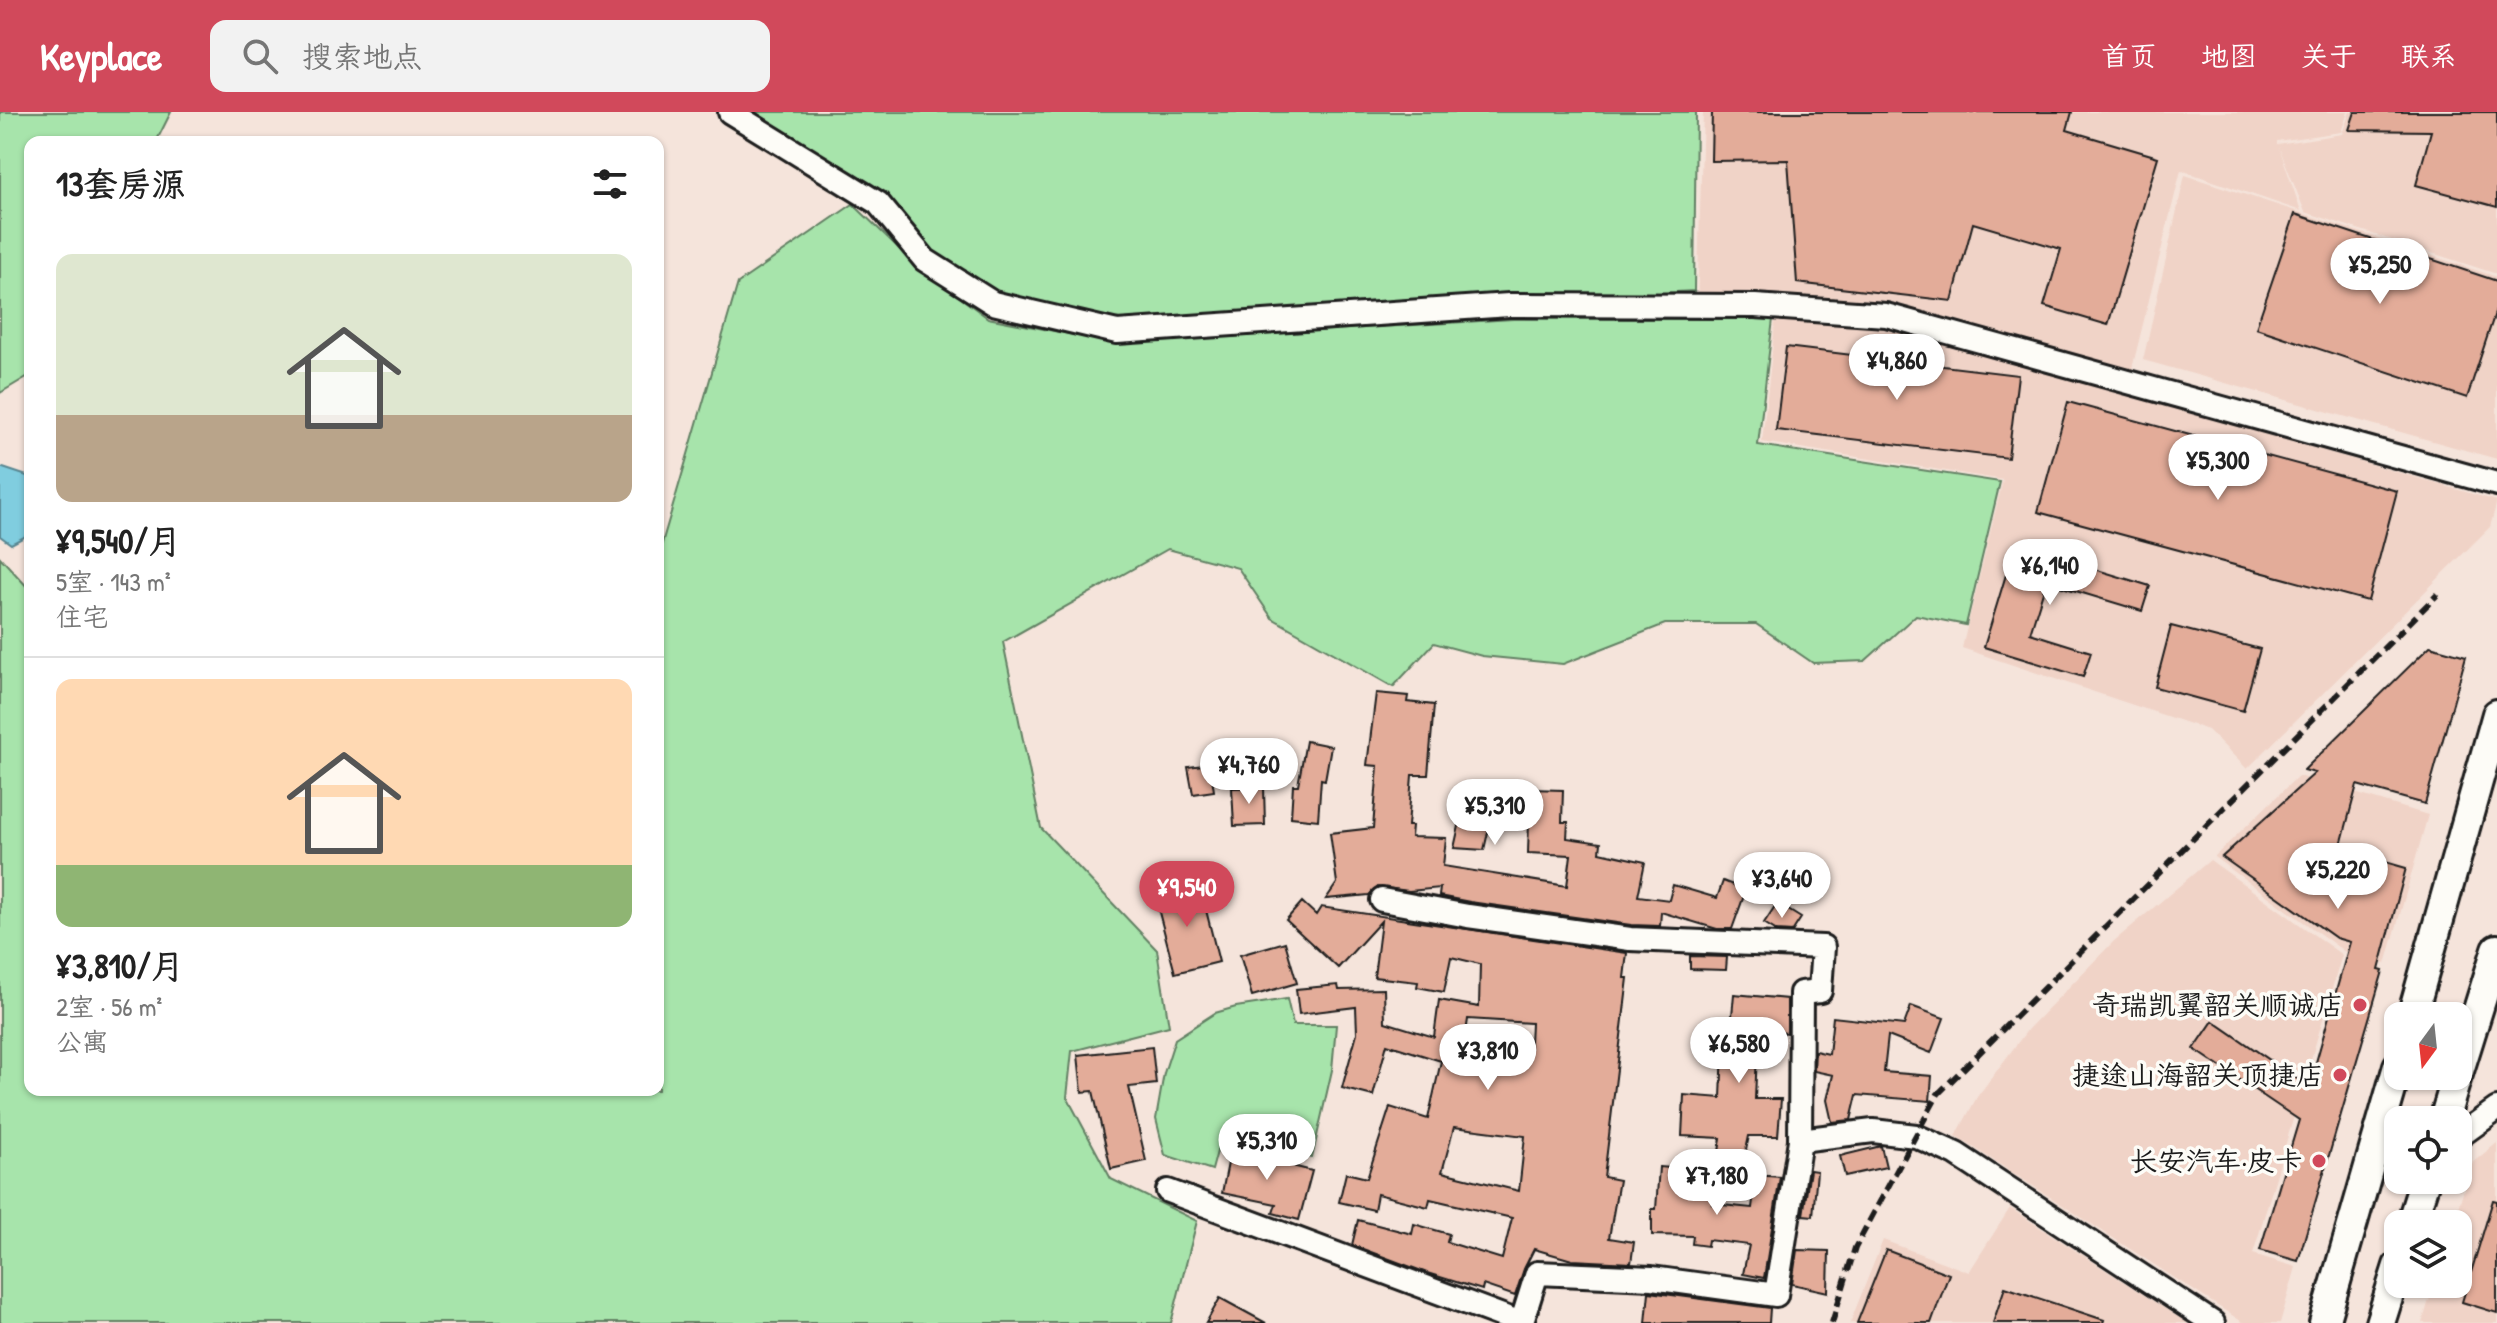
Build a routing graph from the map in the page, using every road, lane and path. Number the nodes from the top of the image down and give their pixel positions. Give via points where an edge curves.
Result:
1 (730, 112) edge
2 (2497, 484) edge
3 (2497, 714) edge
4 (1382, 900) dead end
5 (2497, 949) edge
6 (2416, 1002) edge
7 (2472, 1030) edge
8 (2497, 1109) edge
9 (2472, 1127) edge
10 (1800, 1140) junction
11 (2384, 1154) edge
12 (1168, 1191) dead end
13 (2388, 1298) edge
14 (1522, 1322) edge
15 (2213, 1323) edge
16 (2324, 1323) edge
17 (2380, 1323) edge

1 - 2 street via 878,203 925,260 993,303 1117,332 1509,305 1755,306 1886,315
3 - 6 main road
4 - 10 street via 1630,939 1823,947 1820,991 1801,993
5 - 7 main road
8 - 9 street
10 - 14 street via 1776,1295 1652,1278 1537,1273
10 - 15 street via 1873,1131 1916,1136 1956,1154
11 - 16 main road
12 - 14 street
13 - 17 main road

